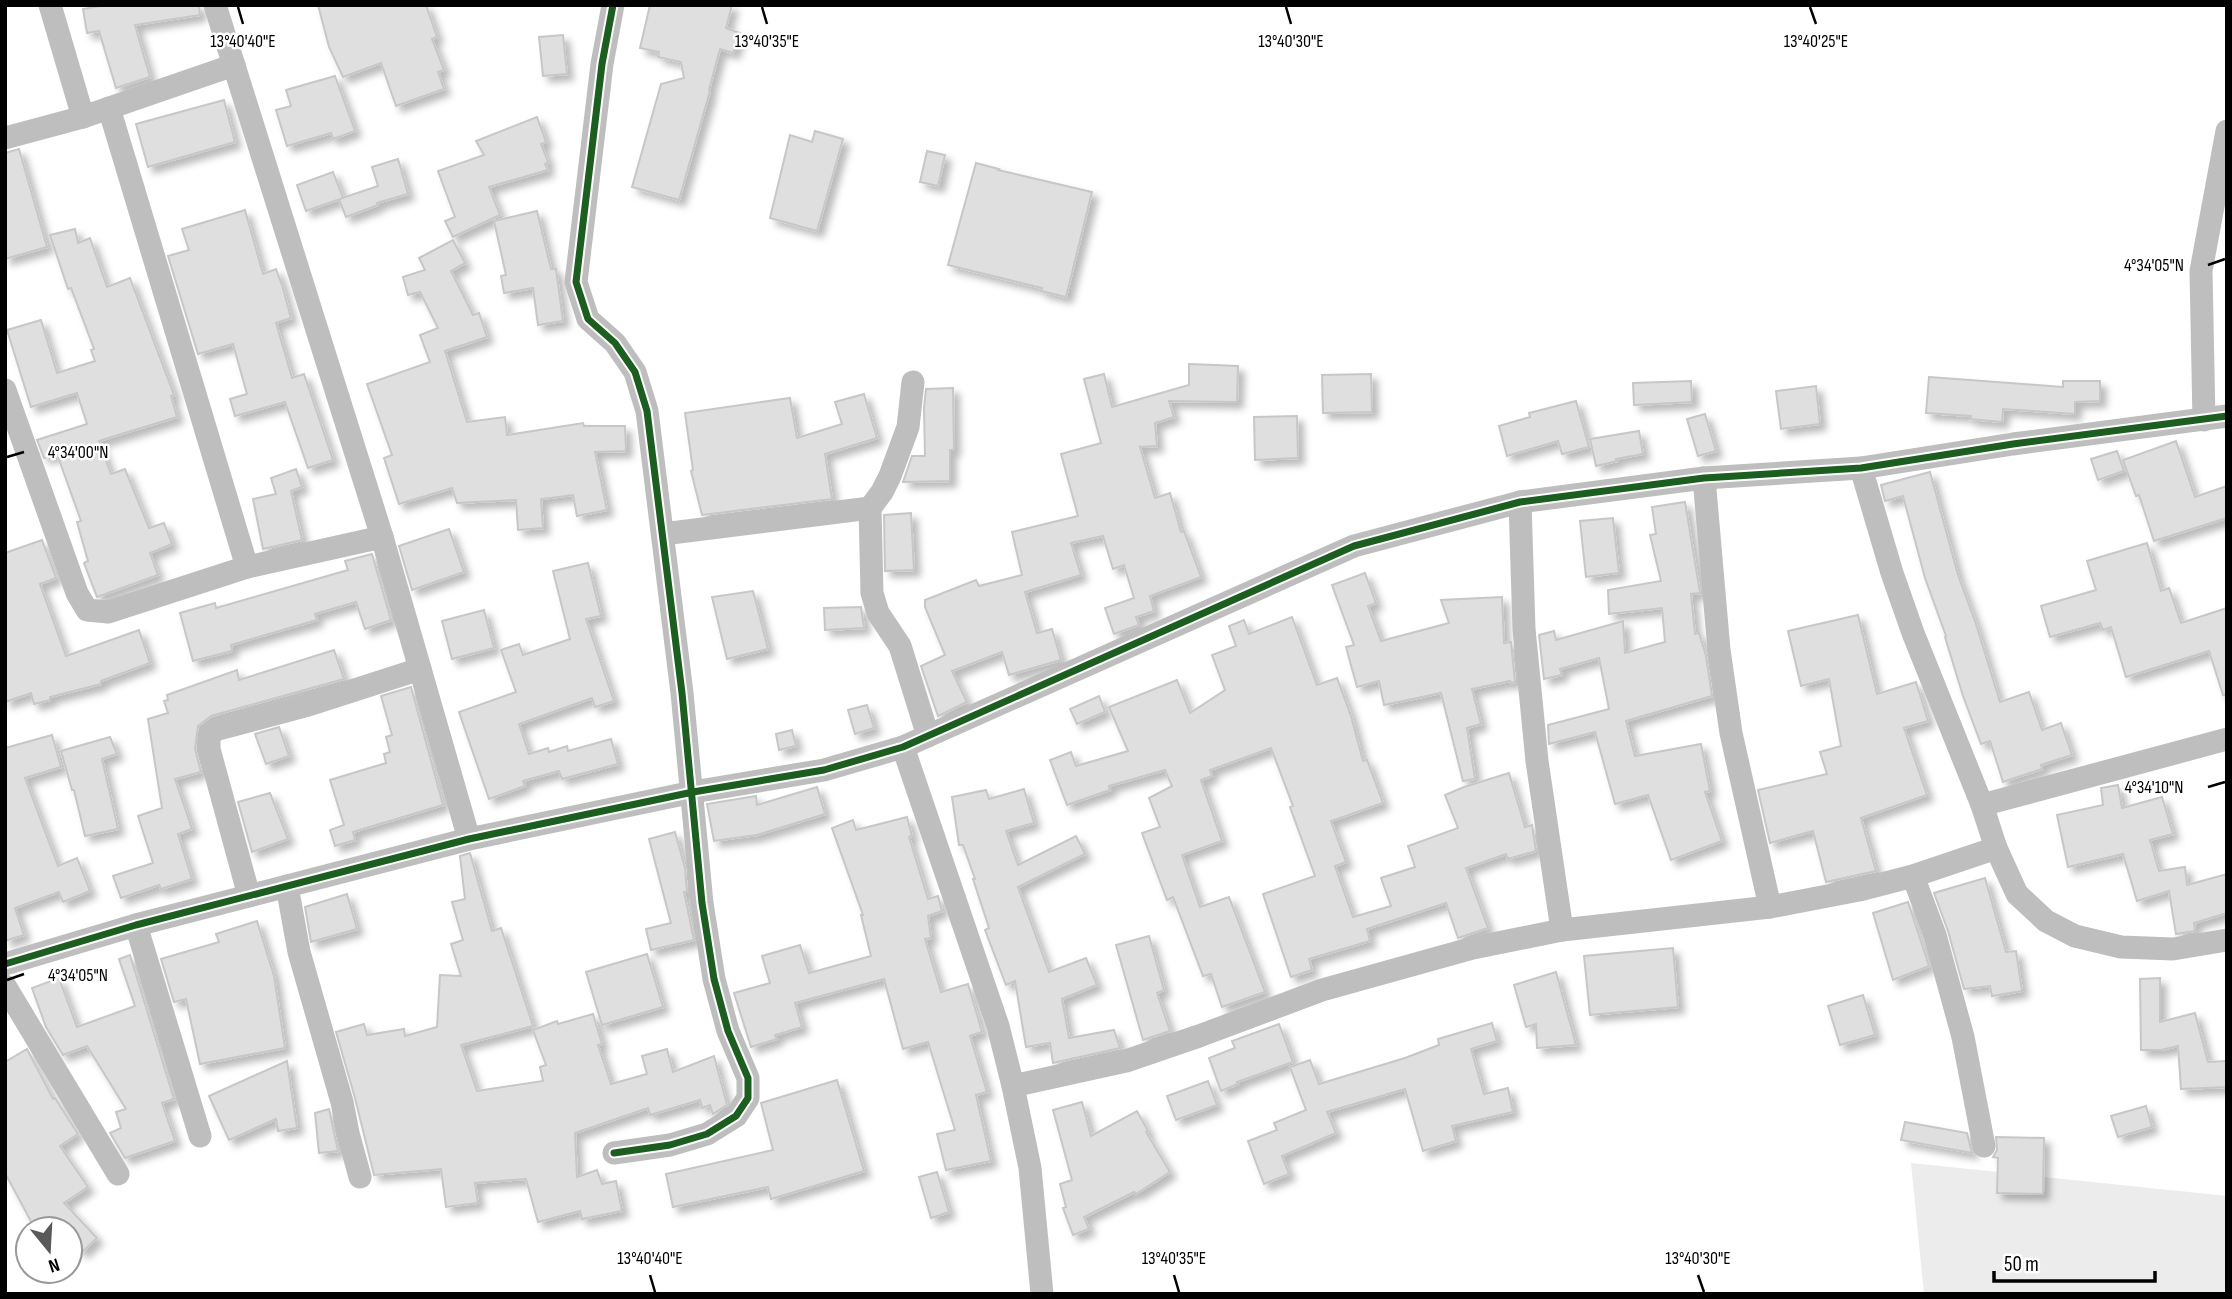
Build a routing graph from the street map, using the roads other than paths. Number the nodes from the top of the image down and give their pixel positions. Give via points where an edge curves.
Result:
1 (50, 5) edge
2 (215, 5) edge
3 (613, 5) edge
4 (234, 65) junction
5 (109, 108) junction
6 (83, 117) junction
7 (2227, 131) edge
8 (5, 138) edge
9 (913, 383) dead end
10 (5, 390) edge
11 (2227, 416) edge
12 (2203, 420) junction
13 (1861, 468) junction
14 (1704, 478) junction
15 (1520, 502) junction
16 (870, 508) junction
17 (663, 534) junction
18 (382, 537) junction
19 (247, 567) junction
20 (420, 669) junction
21 (928, 736) junction
22 (2227, 739) edge
23 (903, 747) junction
24 (693, 792) junction
25 (1982, 805) junction
26 (468, 839) junction
27 (1996, 848) junction
28 (1913, 876) junction
29 (287, 886) junction
30 (249, 896) junction
31 (1770, 907) junction
32 (136, 925) junction
33 (1562, 930) junction
34 (2227, 940) edge
35 (5, 964) edge
36 (5, 986) edge
37 (1013, 1086) junction
38 (200, 1136) dead end
39 (1984, 1146) dead end
40 (614, 1153) dead end
41 (118, 1174) dead end
42 (360, 1177) dead end
43 (1042, 1294) edge

1 - 6 street
2 - 4 street
3 - 17 street via 576,282 588,319 615,343 635,372 647,411
4 - 5 street
4 - 18 street
5 - 6 street
5 - 19 street
6 - 8 street
7 - 12 street via 2201,271
9 - 16 street via 908,427 890,476
10 - 19 street via 76,593 87,610 108,612
11 - 12 street
12 - 13 street
13 - 14 street
13 - 25 street via 1913,633
14 - 15 street
14 - 31 street via 1731,733
15 - 21 street via 1354,546
15 - 33 street via 1525,642
16 - 17 street
16 - 21 street via 872,593 878,613 900,646
17 - 24 street
18 - 19 street
18 - 20 street
20 - 26 street
20 - 30 street via 215,730 209,737
21 - 23 street
22 - 25 street
23 - 24 street via 824,770
23 - 37 street via 998,1026
24 - 26 street
24 - 40 street via 714,979 748,1078 747,1098 736,1116 707,1134
25 - 27 street
26 - 29 street
27 - 28 street
27 - 34 street via 2017,894 2046,921 2076,936 2121,947 2173,949
28 - 31 street
28 - 39 street via 1963,1037
29 - 30 street
29 - 42 street via 299,952
30 - 32 street
31 - 33 street
32 - 35 street
32 - 38 street
33 - 37 street via 1473,948 1322,990 1126,1061
36 - 41 street
37 - 43 street via 1030,1168

